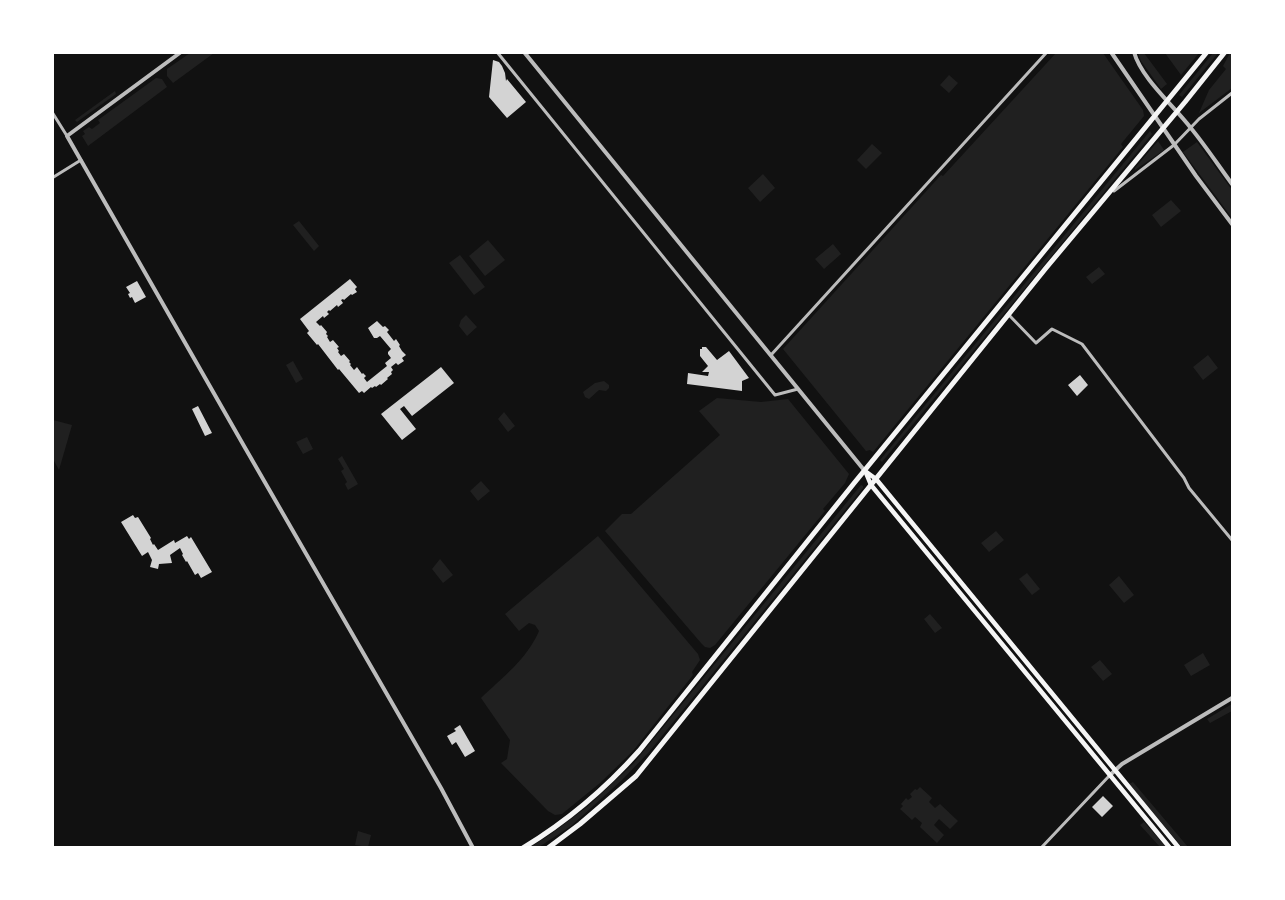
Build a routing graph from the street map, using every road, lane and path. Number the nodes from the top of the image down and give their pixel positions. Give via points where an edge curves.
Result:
1 (181, 52) edge
2 (497, 52) edge
3 (524, 52) edge
4 (1047, 52) edge
5 (1111, 52) edge
6 (1134, 52) edge
7 (1207, 52) edge
8 (1225, 52) edge
9 (1233, 93) edge
10 (1167, 102) junction
11 (1177, 111) junction
12 (52, 112) edge
13 (1154, 117) junction
14 (1163, 128) junction
15 (1191, 128) junction
16 (67, 136) junction
17 (1174, 145) junction
18 (81, 160) junction
19 (52, 178) edge
20 (1233, 184) edge
21 (1105, 197) junction
22 (1233, 224) edge
23 (1008, 314) junction
24 (771, 355) junction
25 (798, 389) junction
26 (865, 471) junction
27 (876, 479) junction
28 (871, 485) junction
29 (1233, 540) edge
30 (1233, 698) edge
31 (1115, 770) junction
32 (1110, 775) junction
33 (473, 848) edge
34 (523, 848) edge
35 (548, 848) edge
36 (1041, 848) edge
37 (1170, 848) edge
38 (1179, 848) edge

1 - 16 street
2 - 25 street via 775,395
3 - 24 street
4 - 24 street
5 - 13 street
6 - 10 street
7 - 10 main road
8 - 11 main road
9 - 15 street
10 - 11 street
10 - 13 main road
11 - 14 main road
11 - 15 street
12 - 16 street
13 - 14 street
13 - 26 main road
14 - 17 street
14 - 21 main road
15 - 17 street
15 - 20 street
16 - 18 street
17 - 21 street
17 - 22 street
18 - 19 street
18 - 33 street
21 - 23 main road
23 - 27 main road
23 - 29 street via 1036,343 1052,329 1082,344 1189,488
24 - 25 street
25 - 26 street
26 - 27 main road
26 - 28 main road
26 - 34 main road via 623,768 570,815
27 - 28 main road
27 - 31 main road
28 - 32 main road
28 - 35 main road via 636,776
30 - 31 street
31 - 32 street
31 - 38 main road
32 - 36 street
32 - 37 main road

